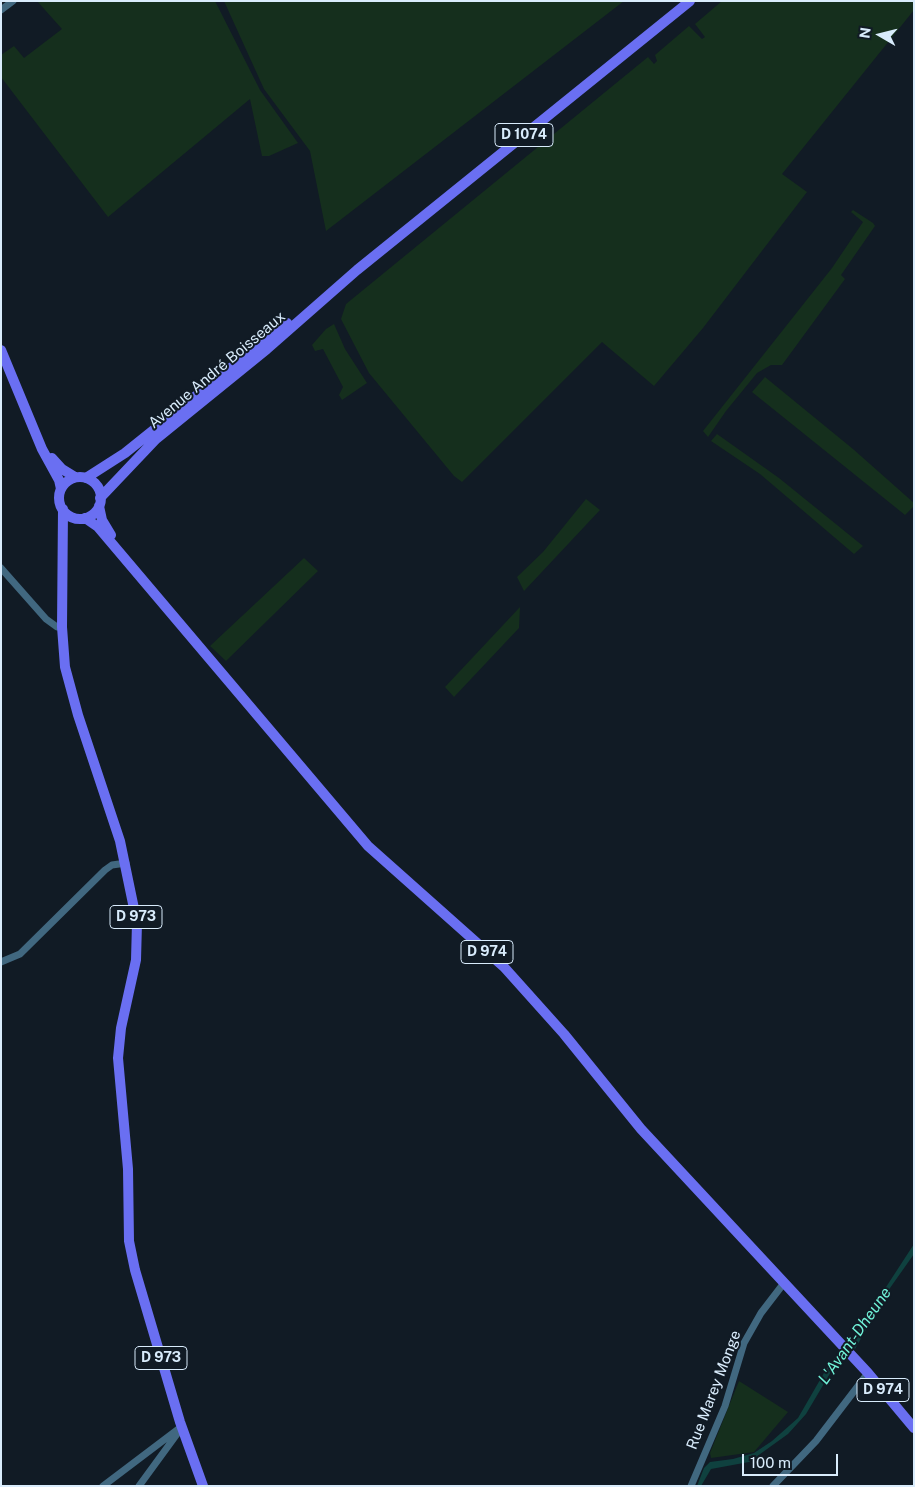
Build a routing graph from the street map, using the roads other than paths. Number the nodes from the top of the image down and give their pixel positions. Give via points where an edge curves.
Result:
1 (12, 1) edge
2 (690, 1) edge
3 (1, 10) edge
4 (357, 270) junction
5 (1, 350) edge
6 (38, 436) junction
7 (75, 477) junction
8 (86, 478) junction
9 (61, 489) junction
10 (100, 502) junction
11 (63, 509) junction
12 (81, 518) junction
13 (63, 553) junction
14 (127, 561) junction
15 (1, 568) edge
16 (62, 627) junction
17 (126, 863) junction
18 (1, 962) edge
19 (784, 1283) junction
20 (868, 1373) junction
21 (181, 1427) junction
22 (914, 1428) edge
23 (103, 1486) edge
24 (138, 1486) edge
25 (203, 1486) edge
26 (691, 1486) edge
27 (773, 1486) edge

1 - 3 street
2 - 4 main road, Avenue André Boisseaux / D 1074
4 - 8 main road, Avenue André Boisseaux / D 1074 via 125,453
4 - 10 main road, Avenue André Boisseaux / D 1074 via 156,439
5 - 6 main road
6 - 7 main road via 62,469
6 - 9 main road
7 - 8 main road
7 - 9 main road
8 - 10 main road via 97,486
9 - 11 main road via 59,499
10 - 12 main road via 93,513
10 - 14 main road, D 974 via 104,525
11 - 12 main road via 69,515
11 - 13 main road, D 973
12 - 13 main road, D 973 via 66,536
12 - 14 main road, D 974 via 98,528
13 - 16 main road, D 973
14 - 19 main road, D 974 via 368,846 504,967 564,1034 641,1129
15 - 16 street via 46,619
16 - 17 main road, D 973 via 69,685
17 - 18 street via 112,865 105,870 20,954
17 - 21 main road, D 973 via 138,940 118,1058 128,1169 129,1241
19 - 20 main road, D 974
19 - 26 street, Rue Marey Monge via 761,1313 744,1344 725,1406
20 - 22 main road, D 974
20 - 27 street via 816,1441
21 - 23 street
21 - 24 street
21 - 25 main road, D 973

